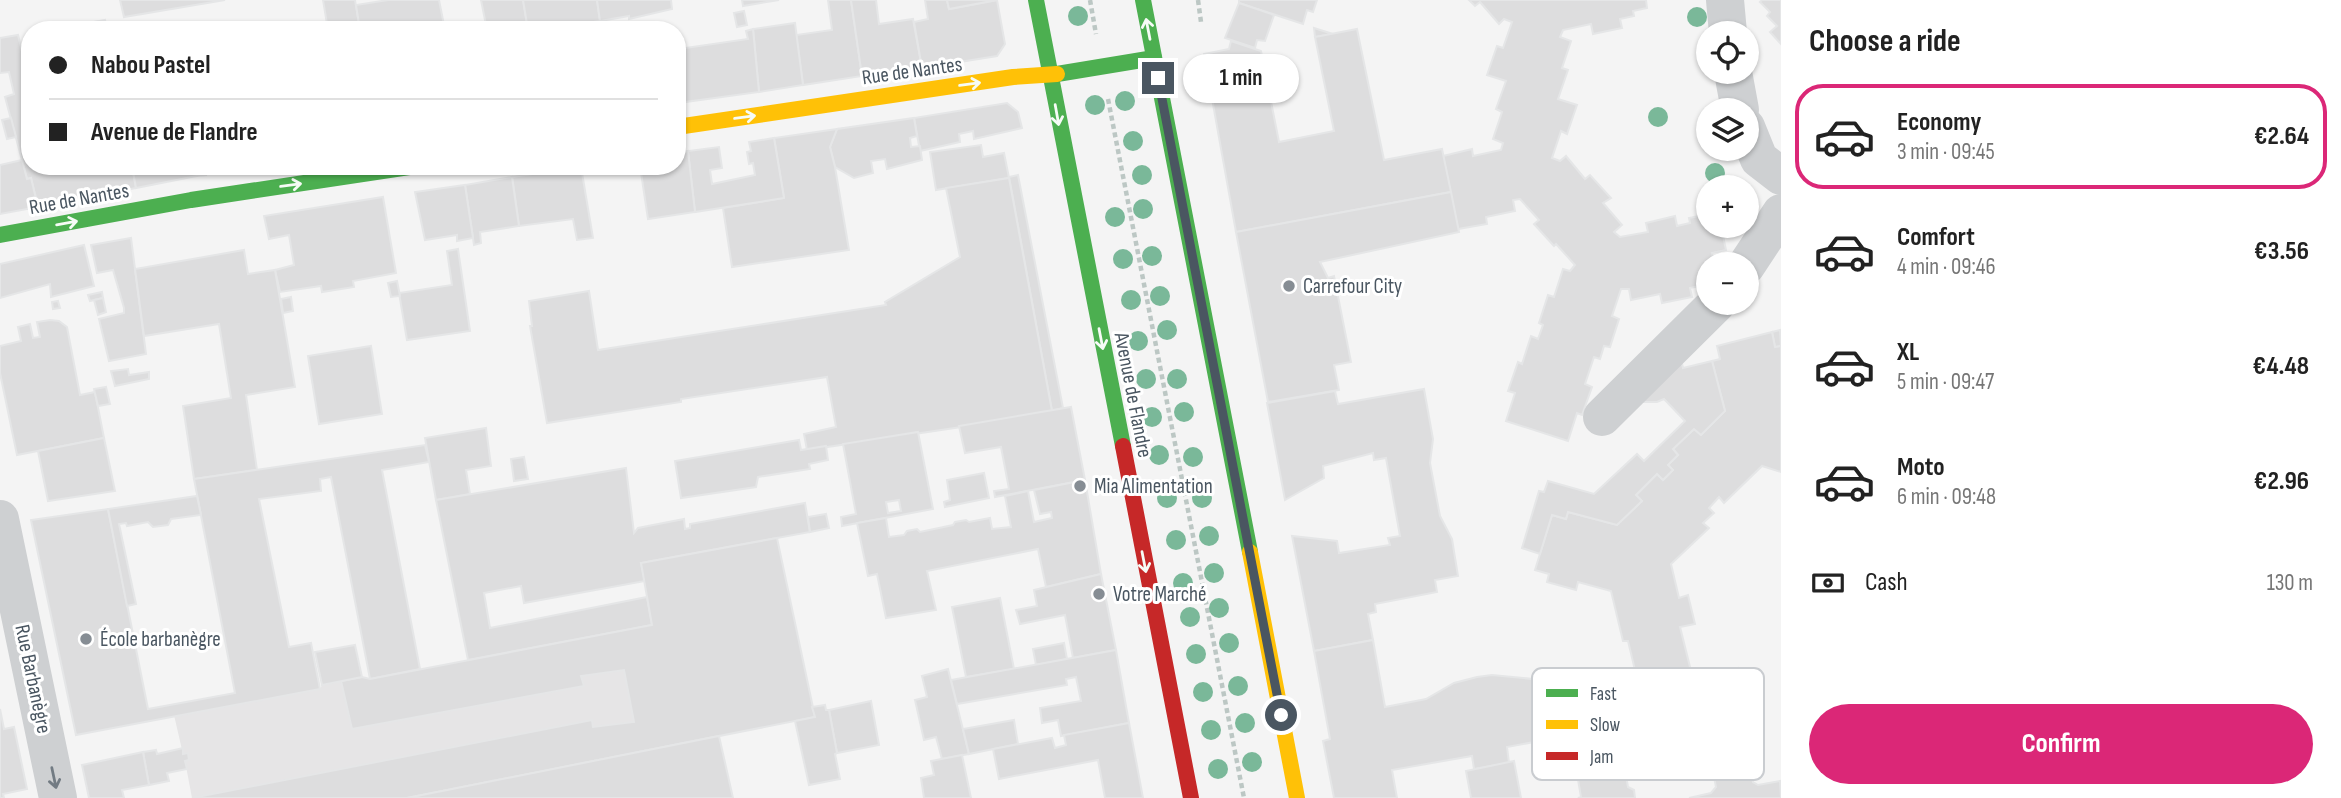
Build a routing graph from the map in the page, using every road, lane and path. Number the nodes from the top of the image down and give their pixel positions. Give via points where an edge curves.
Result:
1 (1036, 0) edge
2 (1090, 0) edge
3 (1143, 0) edge
4 (1198, 0) edge
5 (1725, 0) edge
6 (1727, 21) edge
7 (1201, 22) dead end
8 (1097, 35) dead end
9 (1154, 58) junction
10 (1050, 75) junction
11 (1107, 92) dead end
12 (686, 126) edge
13 (1759, 159) edge
14 (356, 175) edge
15 (1781, 176) edge
16 (1781, 212) edge
17 (0, 235) edge
18 (1755, 252) edge
19 (1705, 315) edge
20 (1602, 417) dead end
21 (0, 519) edge
22 (58, 798) edge
23 (1191, 798) edge
24 (1244, 798) edge
25 (1297, 798) edge

1 - 10 main road, Avenue de Flandre
2 - 8 path
9 -> 3 main road
4 - 7 path
5 - 6 street
9 - 10 main road, Rue de Nantes
9 - 25 main road
12 -> 10 main road, Rue de Nantes
10 -> 23 main road, Avenue de Flandre
11 - 24 path
13 - 15 street
17 -> 14 main road, Rue de Nantes
16 - 18 street
19 - 20 street
21 -> 22 street, Rue Barbanègre

